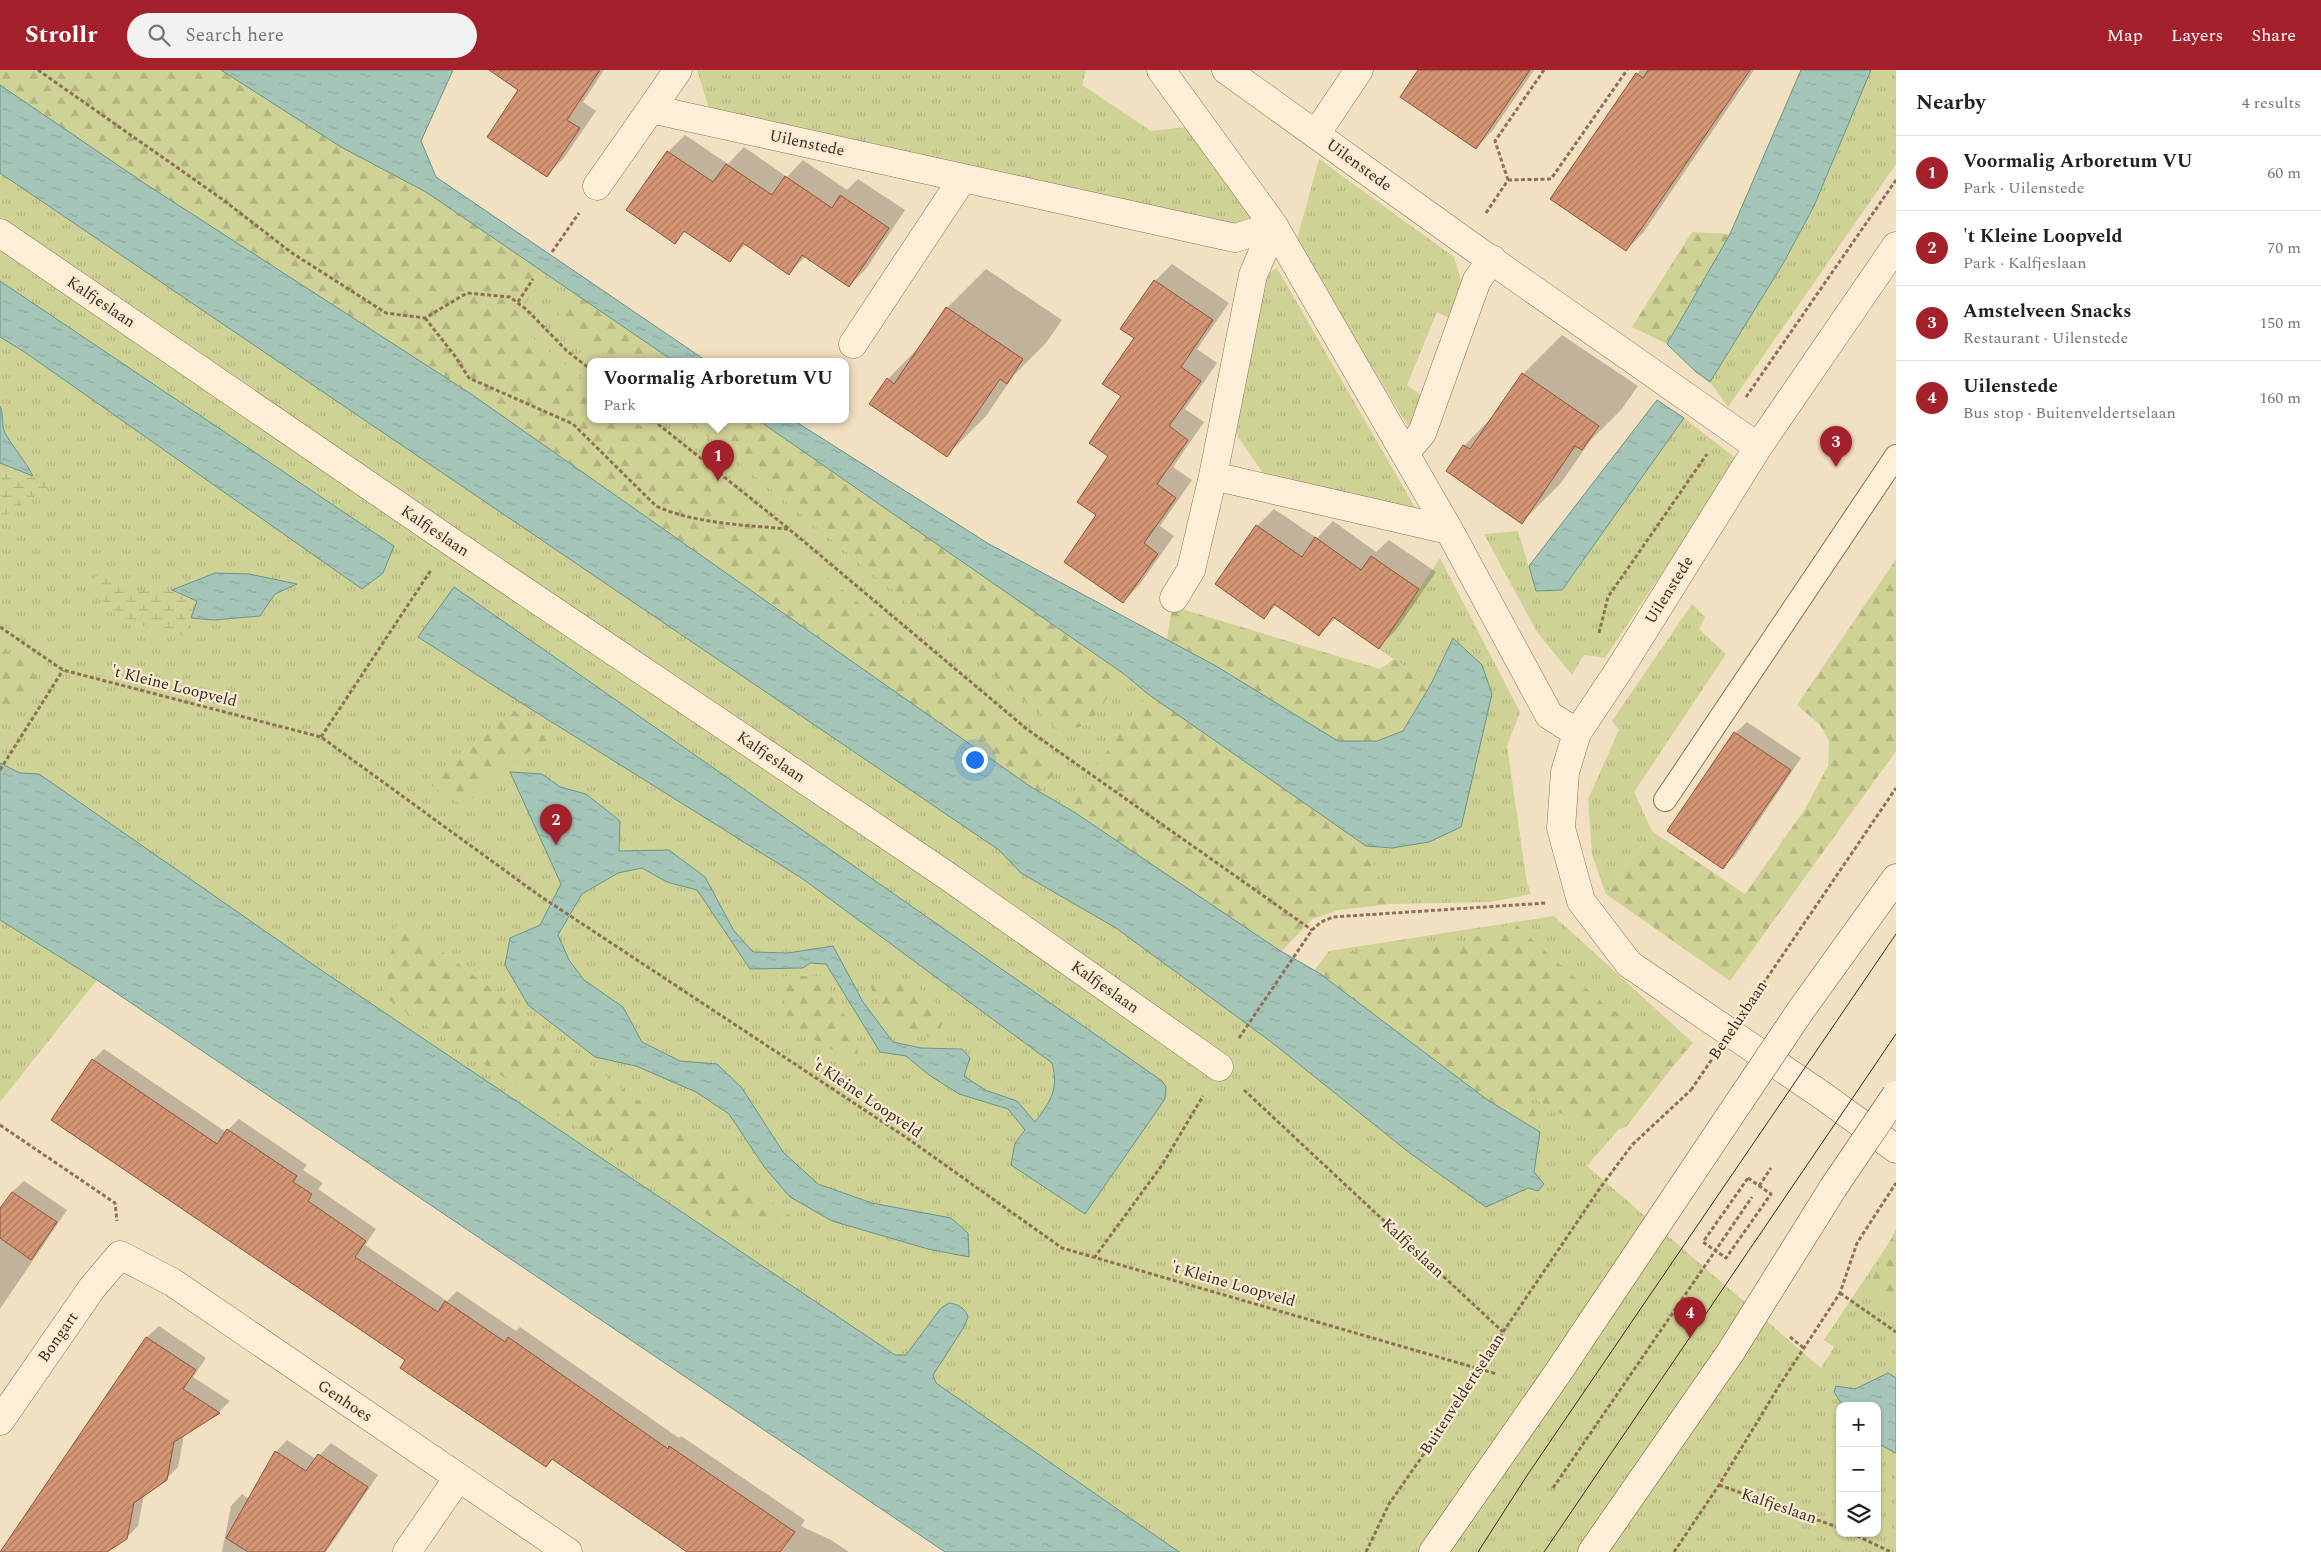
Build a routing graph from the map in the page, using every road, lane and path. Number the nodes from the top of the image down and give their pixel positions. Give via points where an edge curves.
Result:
1 (38, 70) edge
2 (678, 70) edge
3 (1161, 70) edge
4 (1226, 70) edge
5 (1359, 70) edge
6 (1544, 70) edge
7 (1627, 70) edge
8 (652, 109) junction
9 (1316, 134) junction
10 (963, 178) junction
11 (597, 186) joint
12 (1274, 226) junction
13 (0, 232) edge
14 (1896, 246) edge
15 (552, 252) dead end
16 (1492, 260) junction
17 (533, 279) dead end
18 (518, 302) junction
19 (425, 318) junction
20 (853, 344) dead end
21 (587, 368) edge
22 (657, 423) edge
23 (1758, 447) junction
24 (1405, 453) junction
25 (1896, 456) edge
26 (1212, 476) junction
27 (789, 529) junction
28 (1449, 530) junction
29 (450, 542) junction
30 (1174, 598) dead end
31 (0, 628) edge
32 (63, 670) junction
33 (1577, 733) junction
34 (320, 737) junction
35 (0, 770) edge
36 (1896, 788) edge
37 (1665, 800) dead end
38 (1896, 878) edge
39 (1581, 901) junction
40 (1312, 930) junction
41 (1234, 1045) dead end
42 (1220, 1067) junction
43 (1896, 1095) edge
44 (0, 1125) edge
45 (1896, 1149) edge
46 (1772, 1168) dead end
47 (1896, 1183) edge
48 (1759, 1186) junction
49 (1752, 1197) dead end
50 (1566, 1241) joint
51 (1714, 1251) junction
52 (120, 1255) junction
53 (1094, 1258) junction
54 (1840, 1294) junction
55 (1503, 1332) junction
56 (1896, 1332) edge
57 (1790, 1337) dead end
58 (1805, 1349) junction
59 (1483, 1369) junction
60 (1496, 1374) dead end
61 (0, 1421) edge
62 (458, 1478) junction
63 (1719, 1485) junction
64 (1553, 1488) dead end
65 (1836, 1527) edge
66 (1860, 1537) edge
67 (407, 1552) edge
68 (568, 1552) edge
69 (1366, 1552) edge
70 (1434, 1552) edge
71 (1592, 1552) edge
72 (1674, 1552) edge
73 (1891, 1552) edge

1 - 19 path via 222,199 292,253 386,313
2 - 8 street
3 - 12 street
4 - 9 street, Uilenstede
5 - 9 street
6 - 7 path via 1495,141 1508,180 1551,179
8 - 10 street, Uilenstede
8 - 11 street
9 - 16 street, Uilenstede
10 - 12 street, Uilenstede via 1235,238
10 - 20 street
11 - 15 path
12 - 24 street
12 - 26 street via 1253,275
13 - 29 street, Kalfjeslaan
14 - 23 street, Uilenstede
16 - 23 street, Uilenstede
16 - 24 street via 1477,280 1422,433
17 - 18 path
18 - 19 path via 498,294 467,293
18 - 21 path
19 - 27 path via 469,378 573,424 656,506 725,523
22 - 27 path
23 - 33 street, Uilenstede
24 - 28 street
25 - 37 lane
26 - 28 street
26 - 30 street via 1191,570
27 - 40 path via 1028,730
28 - 33 street via 1549,714
29 - 34 path
29 - 42 street, Kalfjeslaan via 946,875
31 - 32 path, 't Kleine Loopveld
32 - 34 path, 't Kleine Loopveld
32 - 35 path
33 - 39 street, Uilenstede via 1565,772 1561,828
34 - 53 path, 't Kleine Loopveld via 540,896 907,1138 1062,1248
36 - 50 path, Beneluxbaan, bridge via 1690,1090 1632,1144
38 - 70 street, bridge via 1802,1010
39 - 40 path via 1333,917
39 - 45 street via 1629,964
40 - 41 path
42 - 53 path via 1162,1165
42 - 55 path, Kalfjeslaan
43 - 71 street, bridge via 1833,1188 1730,1353
44 - 52 path via 115,1203
46 - 48 path
47 - 54 path via 1857,1243
48 - 51 path via 1748,1178 1703,1242
48 - 51 path via 1771,1194 1726,1258
49 - 51 path
50 - 55 path, Buitenveldertselaan
51 - 64 path
52 - 61 street, Bongart via 92,1288
52 - 62 street, Genhoes via 172,1282
53 - 59 path, 't Kleine Loopveld
54 - 56 path
54 - 58 path
55 - 59 path, Buitenveldertselaan
57 - 58 path
58 - 63 path
59 - 60 path, 't Kleine Loopveld
59 - 69 path, Buitenveldertselaan via 1389,1504
62 - 67 street
62 - 68 street, Genhoes
63 - 65 path, Kalfjeslaan
63 - 72 path
66 - 73 path

